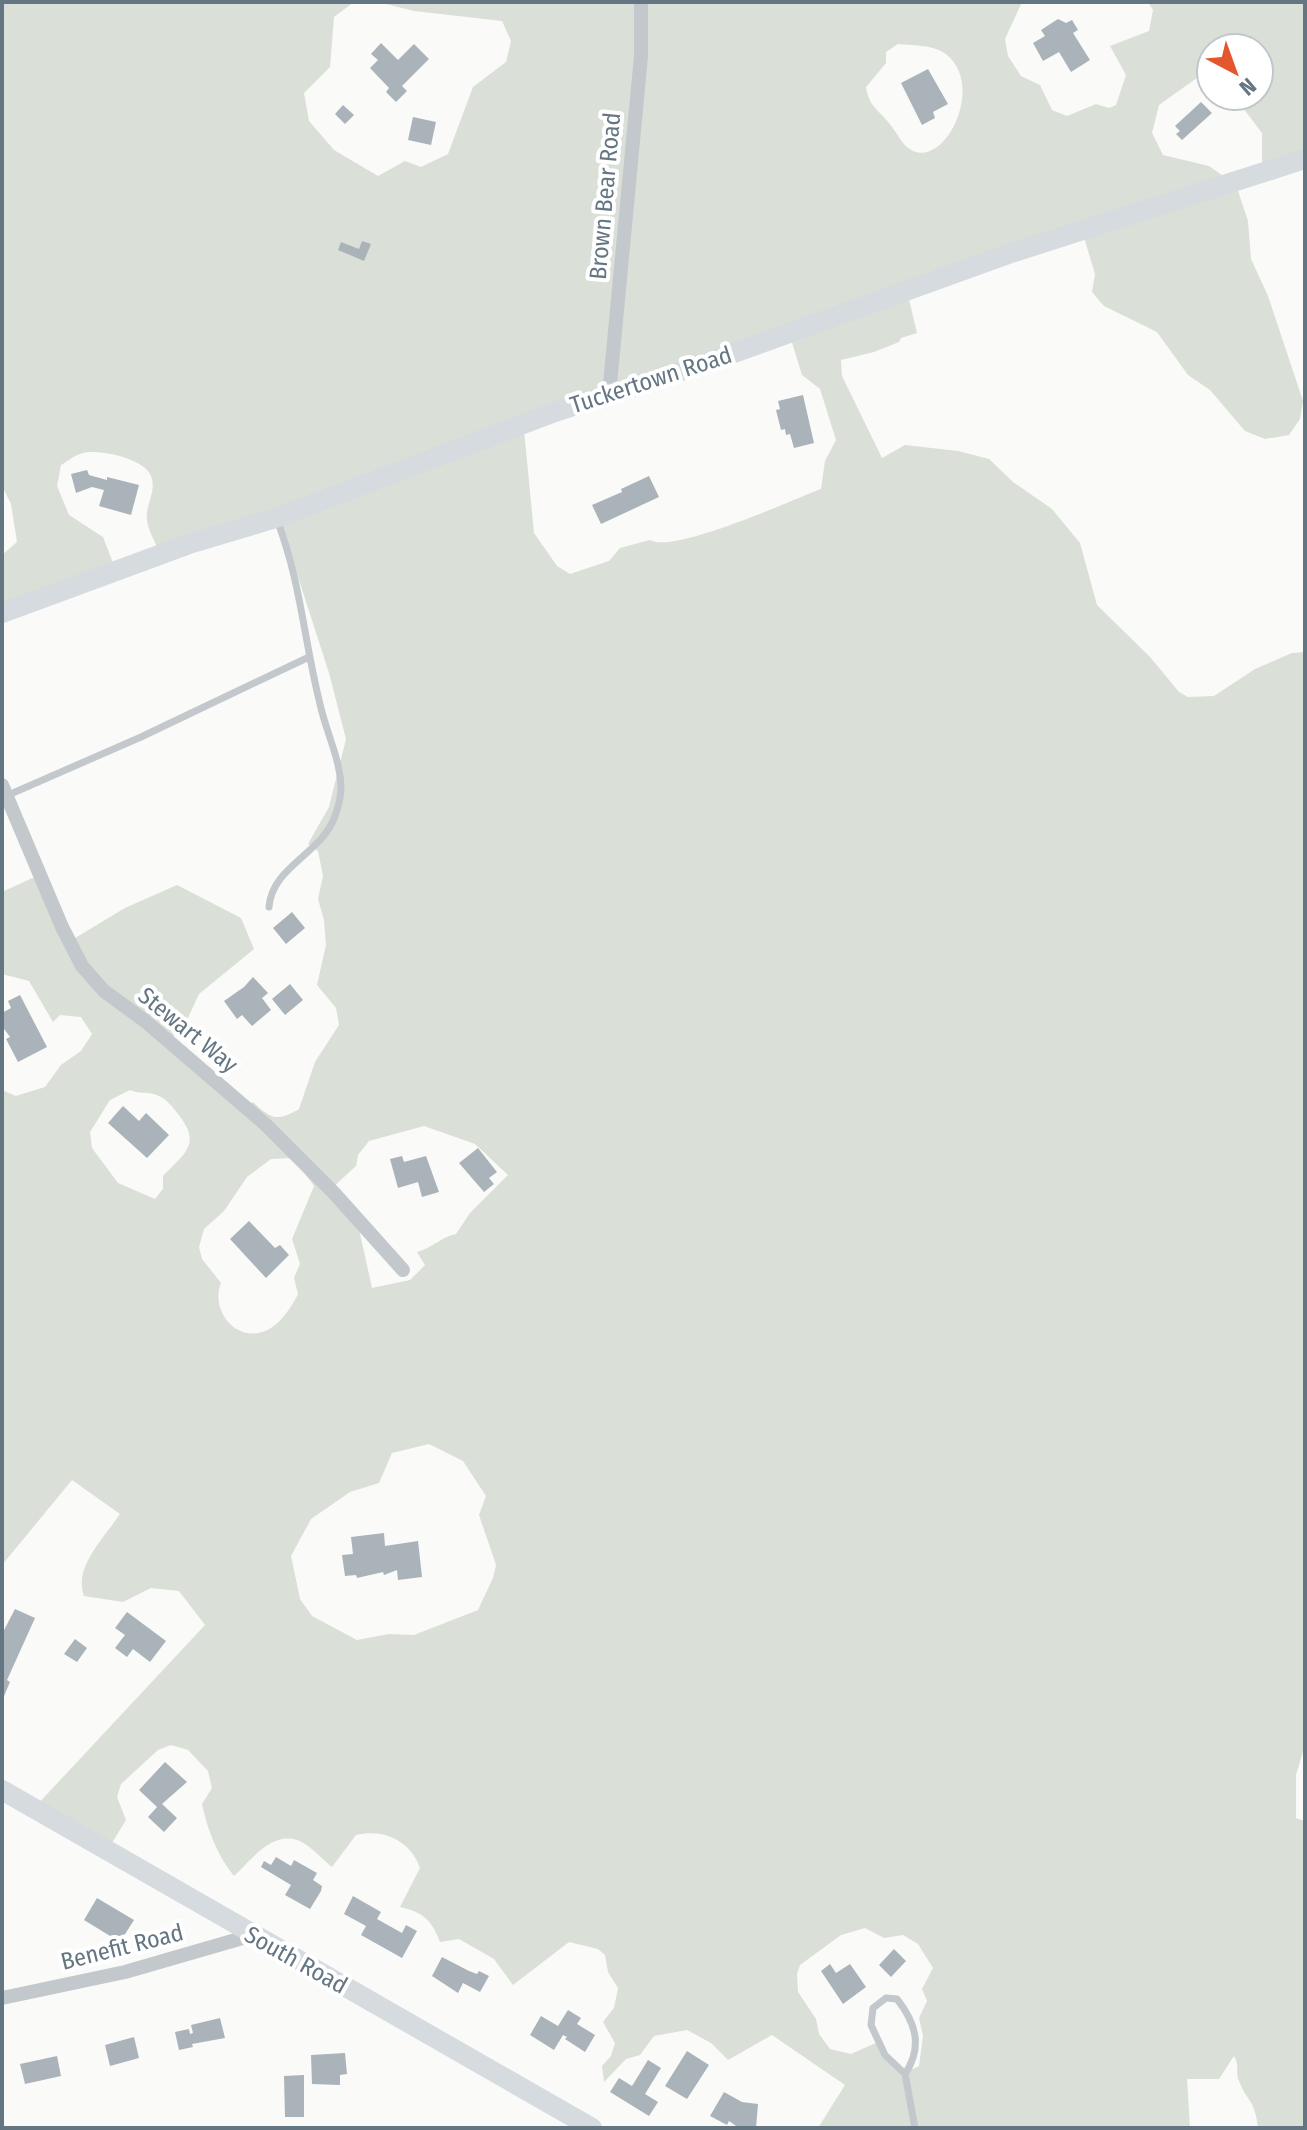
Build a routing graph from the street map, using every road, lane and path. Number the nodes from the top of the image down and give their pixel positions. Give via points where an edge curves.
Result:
1 (641, 2) edge
2 (1305, 159) edge
3 (609, 395) junction
4 (276, 518) junction
5 (2, 613) edge
6 (309, 657) junction
7 (4, 791) edge
8 (269, 907) dead end
9 (403, 1270) dead end
10 (2, 1790) edge
11 (253, 1935) junction
12 (2, 1998) edge
13 (905, 2074) junction
14 (592, 2128) edge
15 (915, 2128) edge

1 - 3 street, Brown Bear Road via 641,56
2 - 3 street, Tuckertown Road via 1018,250
3 - 4 street, Tuckertown Road
4 - 5 street, Tuckertown Road
4 - 6 lane via 299,587
6 - 7 lane via 128,743
6 - 8 lane via 341,789 327,834 279,879 270,892
7 - 9 street, Stewart Way via 82,966 104,991 265,1124
10 - 11 street, South Road
11 - 12 street, Benefit Road via 125,1972
11 - 14 street, South Road
13 - 13 lane via 914,2060 915,2034 910,2015 897,1999 886,1998 873,2008 871,2025 885,2055
13 - 15 lane

